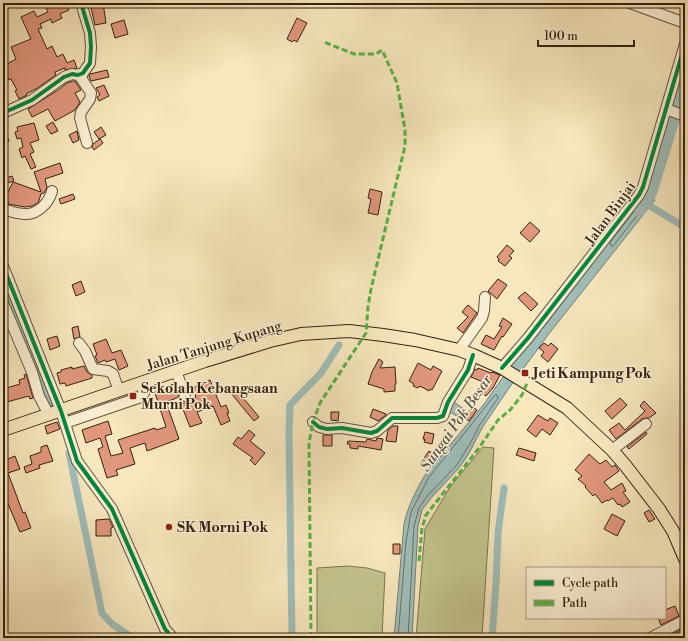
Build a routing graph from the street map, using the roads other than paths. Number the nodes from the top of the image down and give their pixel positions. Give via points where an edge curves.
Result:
1 (81, 3) edge
2 (630, 3) edge
3 (685, 23) edge
4 (685, 44) edge
5 (83, 73) junction
6 (669, 110) junction
7 (3, 113) edge
8 (685, 116) edge
9 (87, 143) dead end
10 (52, 191) dead end
11 (3, 209) edge
12 (3, 266) edge
13 (485, 297) dead end
14 (3, 303) edge
15 (79, 343) dead end
16 (459, 350) junction
17 (473, 355) junction
18 (502, 368) junction
19 (176, 371) junction
20 (141, 383) junction
21 (119, 391) junction
22 (184, 396) dead end
23 (61, 411) junction
24 (49, 415) junction
25 (313, 422) dead end
26 (65, 423) junction
27 (646, 424) dead end
28 (3, 430) edge
29 (612, 450) junction
30 (685, 559) edge
31 (685, 620) edge
32 (173, 638) edge
33 (650, 638) edge

1 - 5 street via 92,47 90,64
2 - 3 street
4 - 6 street, Jalan Binjai
5 - 7 street via 64,77 32,100
5 - 9 street via 81,78 90,93 90,99 80,118
6 - 8 street
6 - 18 street, Jalan Binjai via 639,195
10 - 11 street via 50,199 32,212 24,214
12 - 23 street
13 - 16 street via 482,318
14 - 24 street
15 - 21 street via 93,369 108,370 113,374
16 - 17 main road, Jalan Tanjung Kupang
16 - 19 main road, Jalan Tanjung Kupang via 415,340 350,331 301,334 270,341
17 - 18 main road, Jalan Tanjung Kupang
17 - 25 street via 466,375 448,402 443,416 430,419 392,418 371,433 342,428 319,428
18 - 29 main road, Jalan Tanjung Kupang via 567,408
19 - 20 main road, Jalan Tanjung Kupang
19 - 22 street
20 - 21 main road, Jalan Tanjung Kupang
20 - 26 street via 144,393 141,398
21 - 23 main road, Jalan Tanjung Kupang
23 - 24 main road, Jalan Tanjung Kupang
23 - 26 street
24 - 28 main road, Jalan Tanjung Kupang
26 - 32 street via 77,461 112,509 164,629
27 - 29 street
29 - 30 main road, Jalan Tanjung Kupang via 659,509 673,531
31 - 33 street

